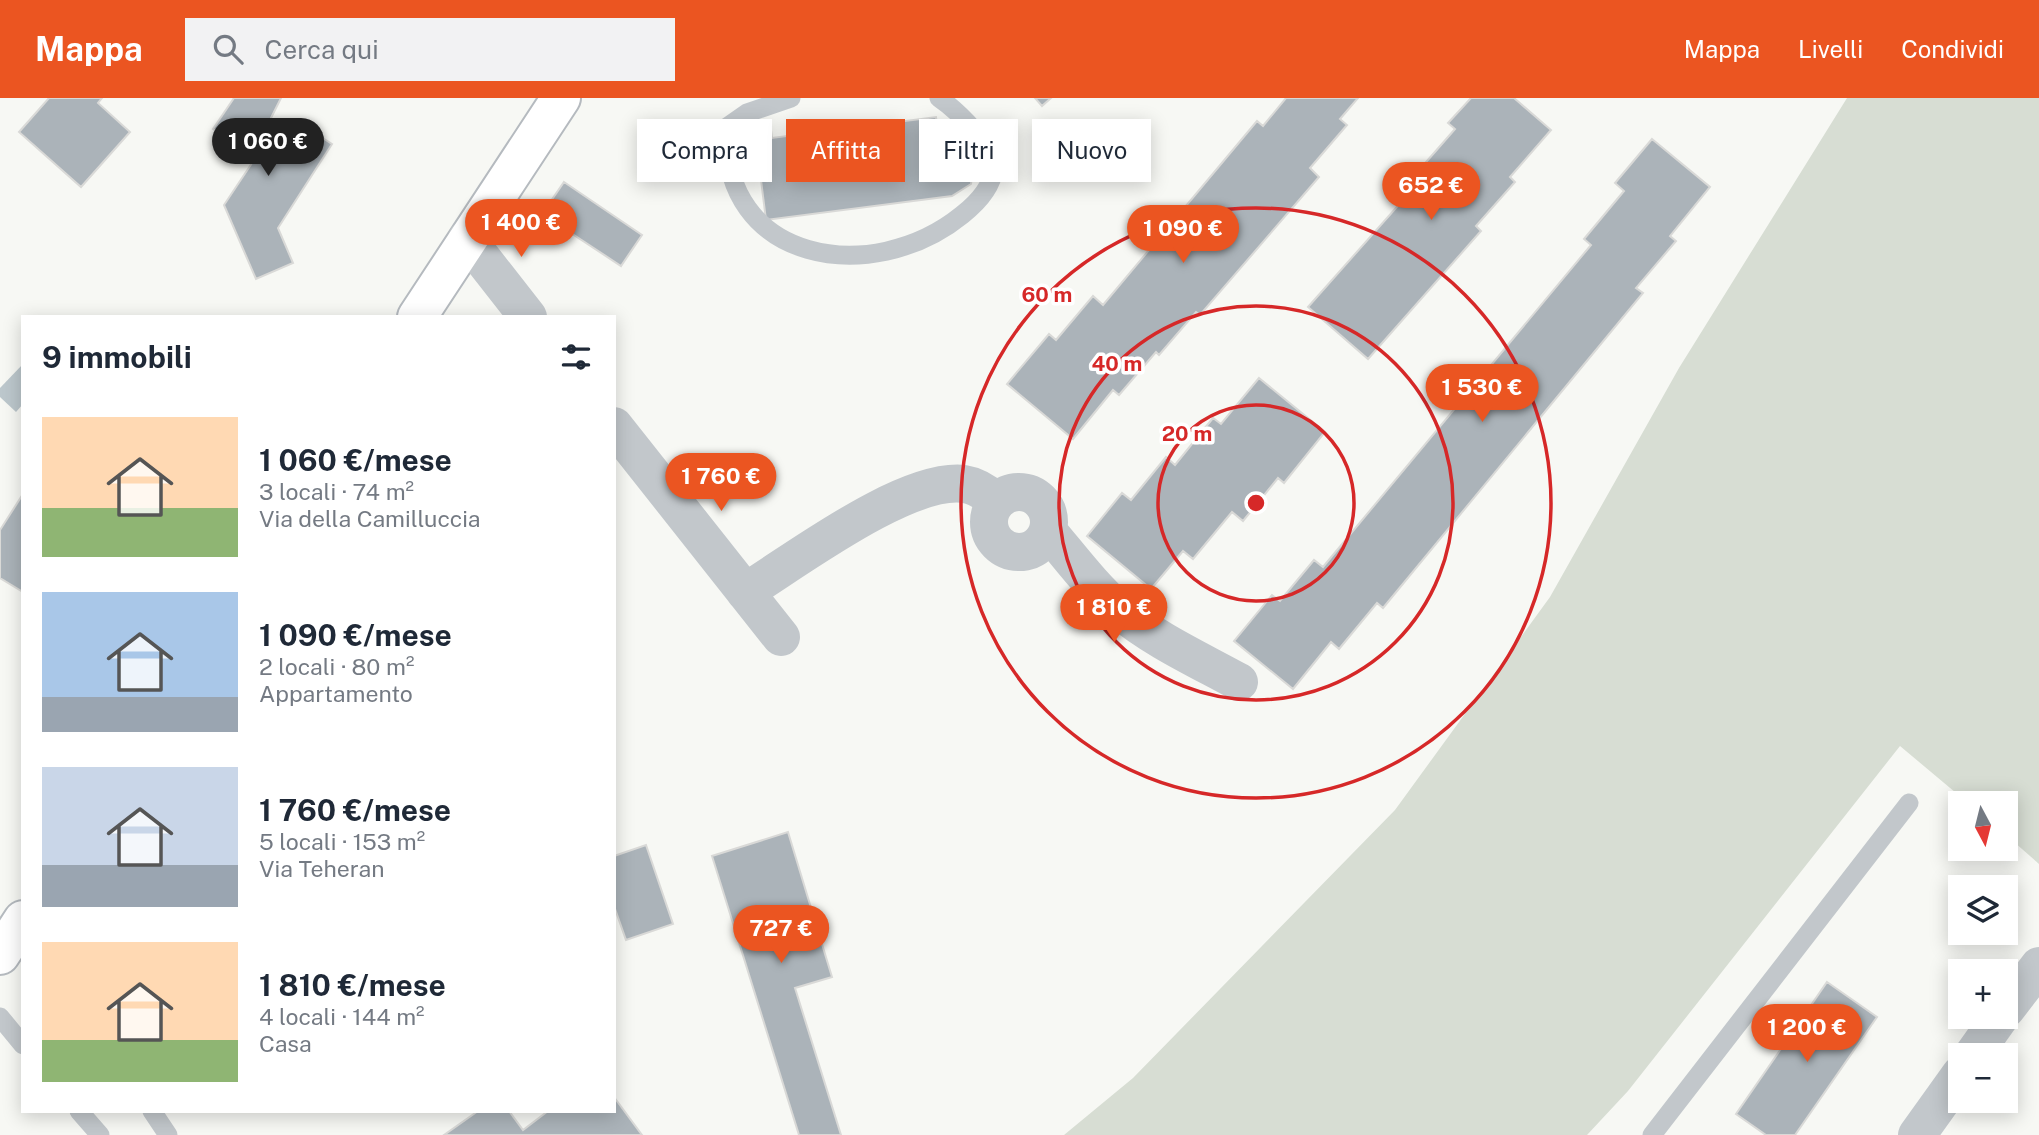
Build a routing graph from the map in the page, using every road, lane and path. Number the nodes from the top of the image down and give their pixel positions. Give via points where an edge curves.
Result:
1 (561, 98) edge
2 (791, 98) edge
3 (939, 98) edge
4 (467, 239) junction
5 (418, 315) edge
6 (526, 315) edge
7 (616, 429) edge
8 (745, 592) junction
9 (781, 637) dead end
10 (1239, 682) dead end
11 (1909, 803) dead end
12 (21, 923) edge
13 (0, 956) edge
14 (2039, 967) edge
15 (2018, 994) edge
16 (0, 1017) edge
17 (21, 1043) edge
18 (1948, 1092) edge
19 (81, 1113) edge
20 (153, 1113) edge
21 (100, 1135) edge
22 (169, 1135) edge
23 (1652, 1135) edge
24 (1917, 1135) edge

1 - 4 main road
2 - 3 lane via 747,113 727,127 726,156 735,186 754,215 775,235 848,258 916,244 975,205 986,189 994,167 989,150
4 - 5 main road
4 - 6 street
7 - 8 street
8 - 9 street
8 - 10 street via 872,513 921,490 964,484 996,502 990,510 989,529 1008,550 1027,551 1038,546 1048,531 1121,612
11 - 23 lane
12 - 13 main road
14 - 15 street
16 - 17 lane
18 - 24 street
19 - 21 lane
20 - 22 lane

